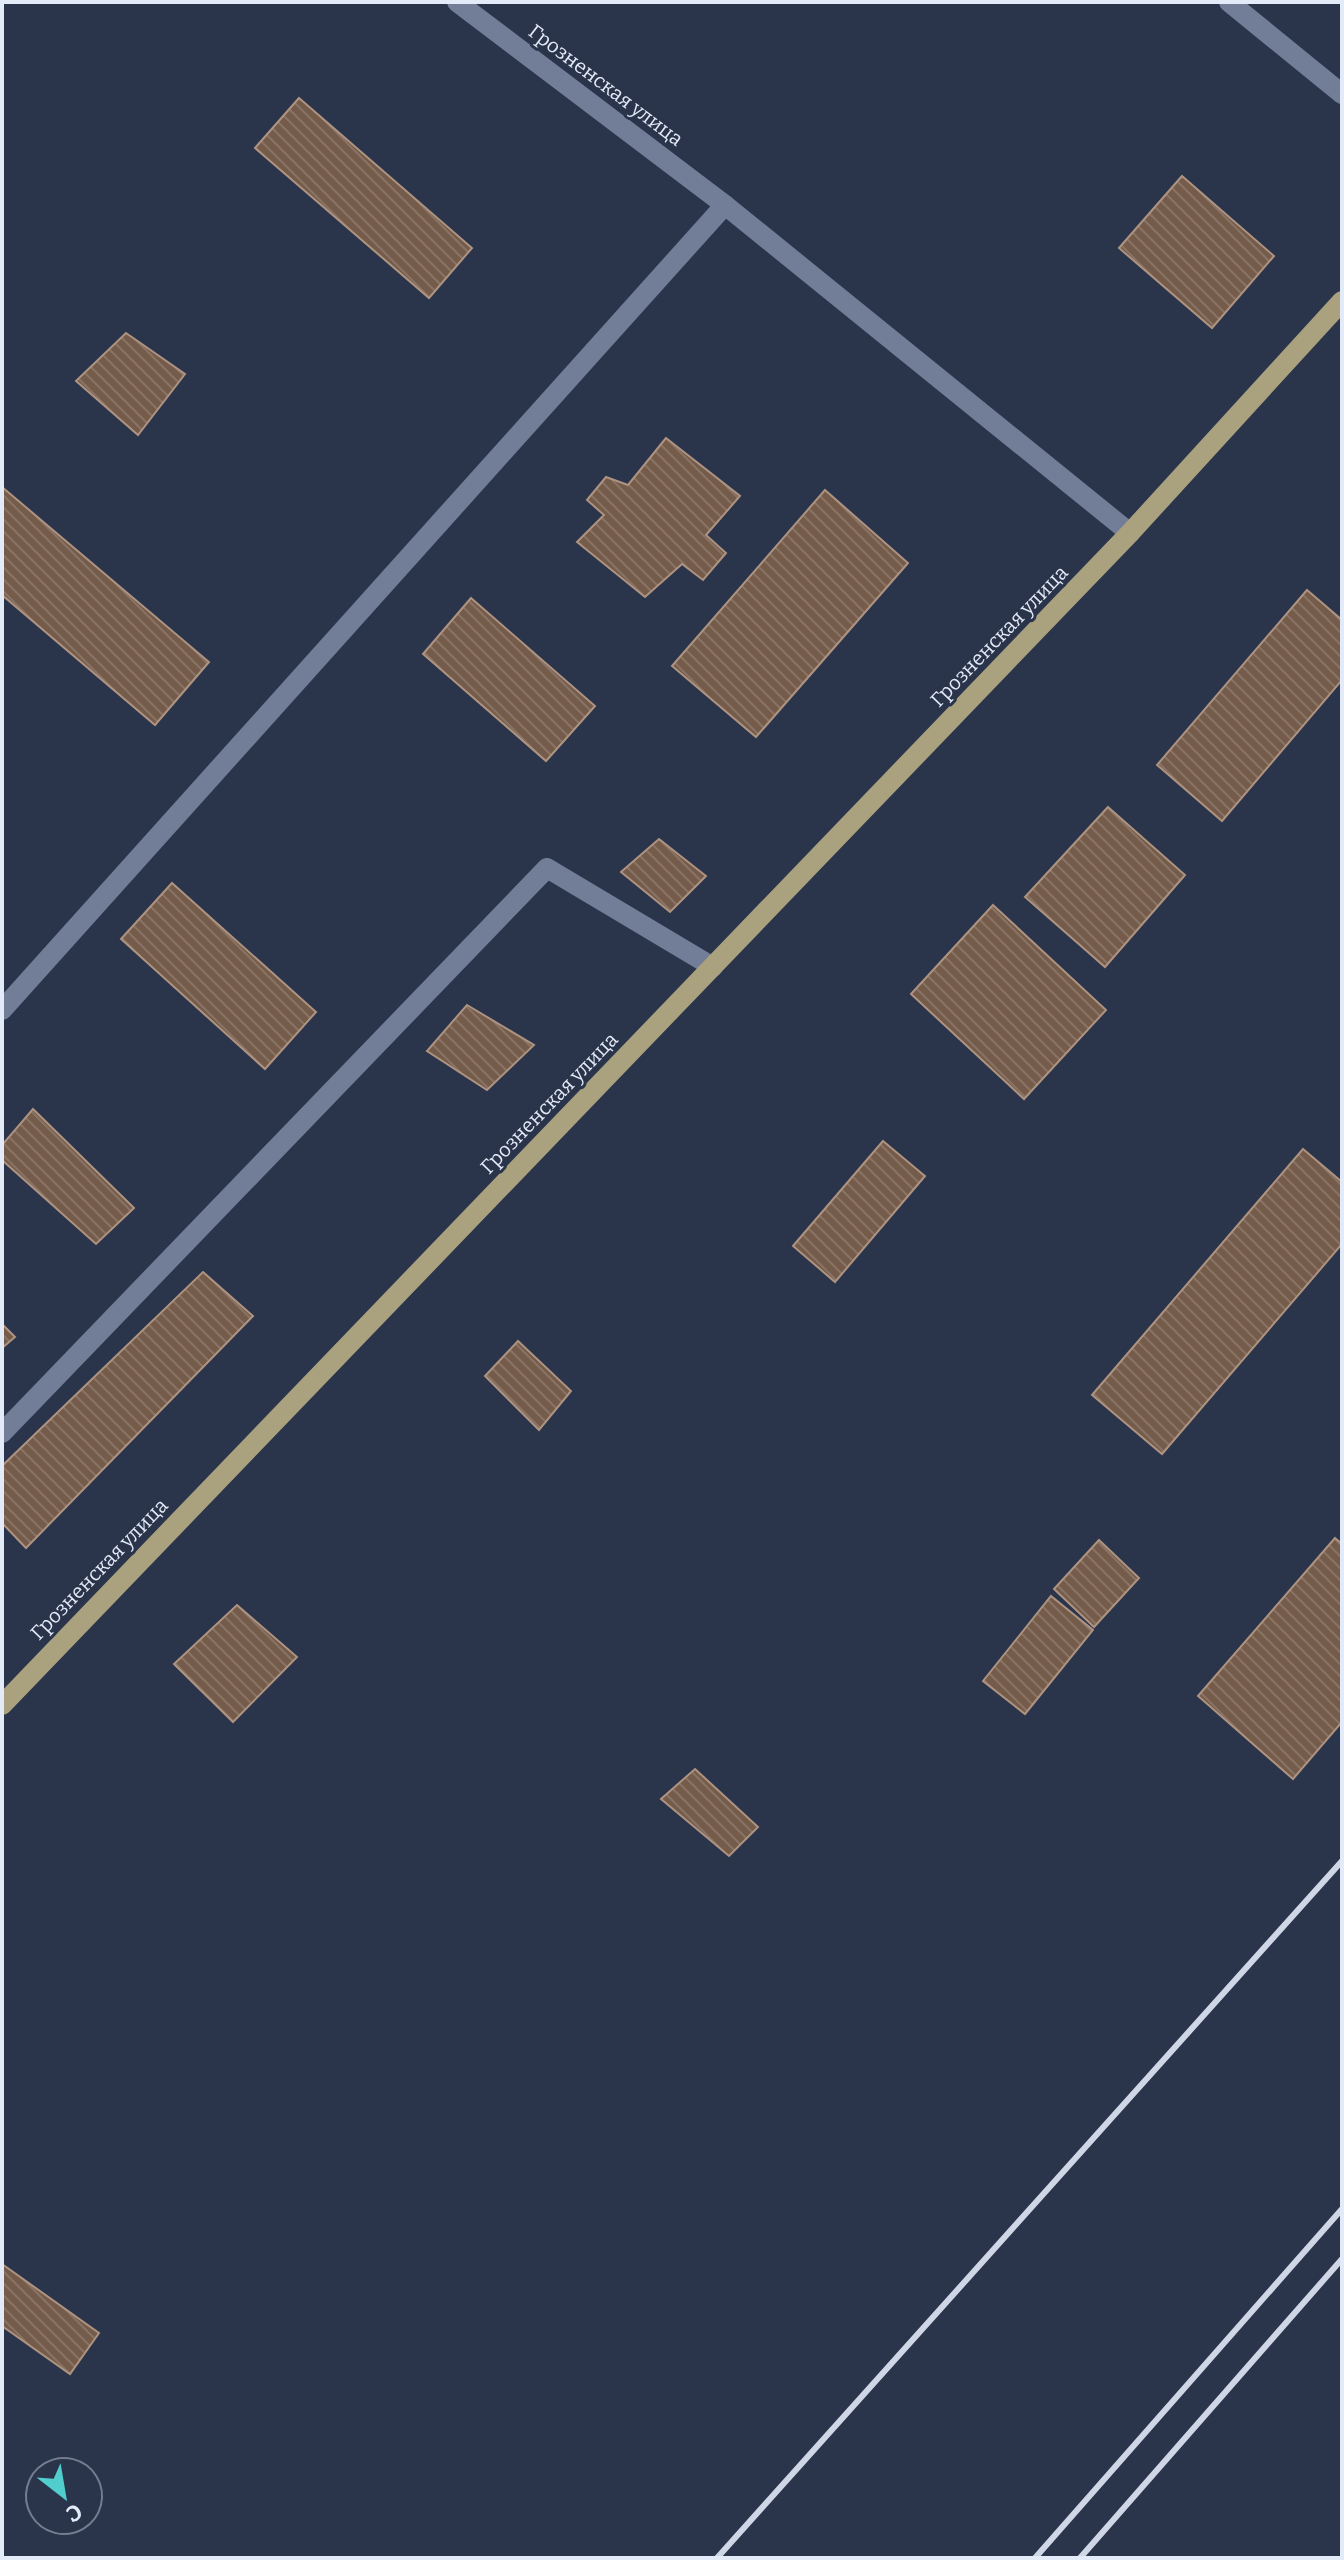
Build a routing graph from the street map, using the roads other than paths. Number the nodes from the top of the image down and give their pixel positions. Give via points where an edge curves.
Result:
1 (457, 2) edge
2 (1229, 2) edge
3 (1342, 94) edge
4 (725, 205) junction
5 (1342, 301) edge
6 (1130, 533) junction
7 (713, 967) junction
8 (2, 1010) edge
9 (2, 1433) edge
10 (2, 1705) edge

1 - 4 street, Грозненская улица
2 - 3 street
4 - 6 street, Грозненская улица
4 - 8 street
5 - 6 main road, Грозненская улица
6 - 7 main road, Грозненская улица
7 - 9 street via 547,868
7 - 10 main road, Грозненская улица

